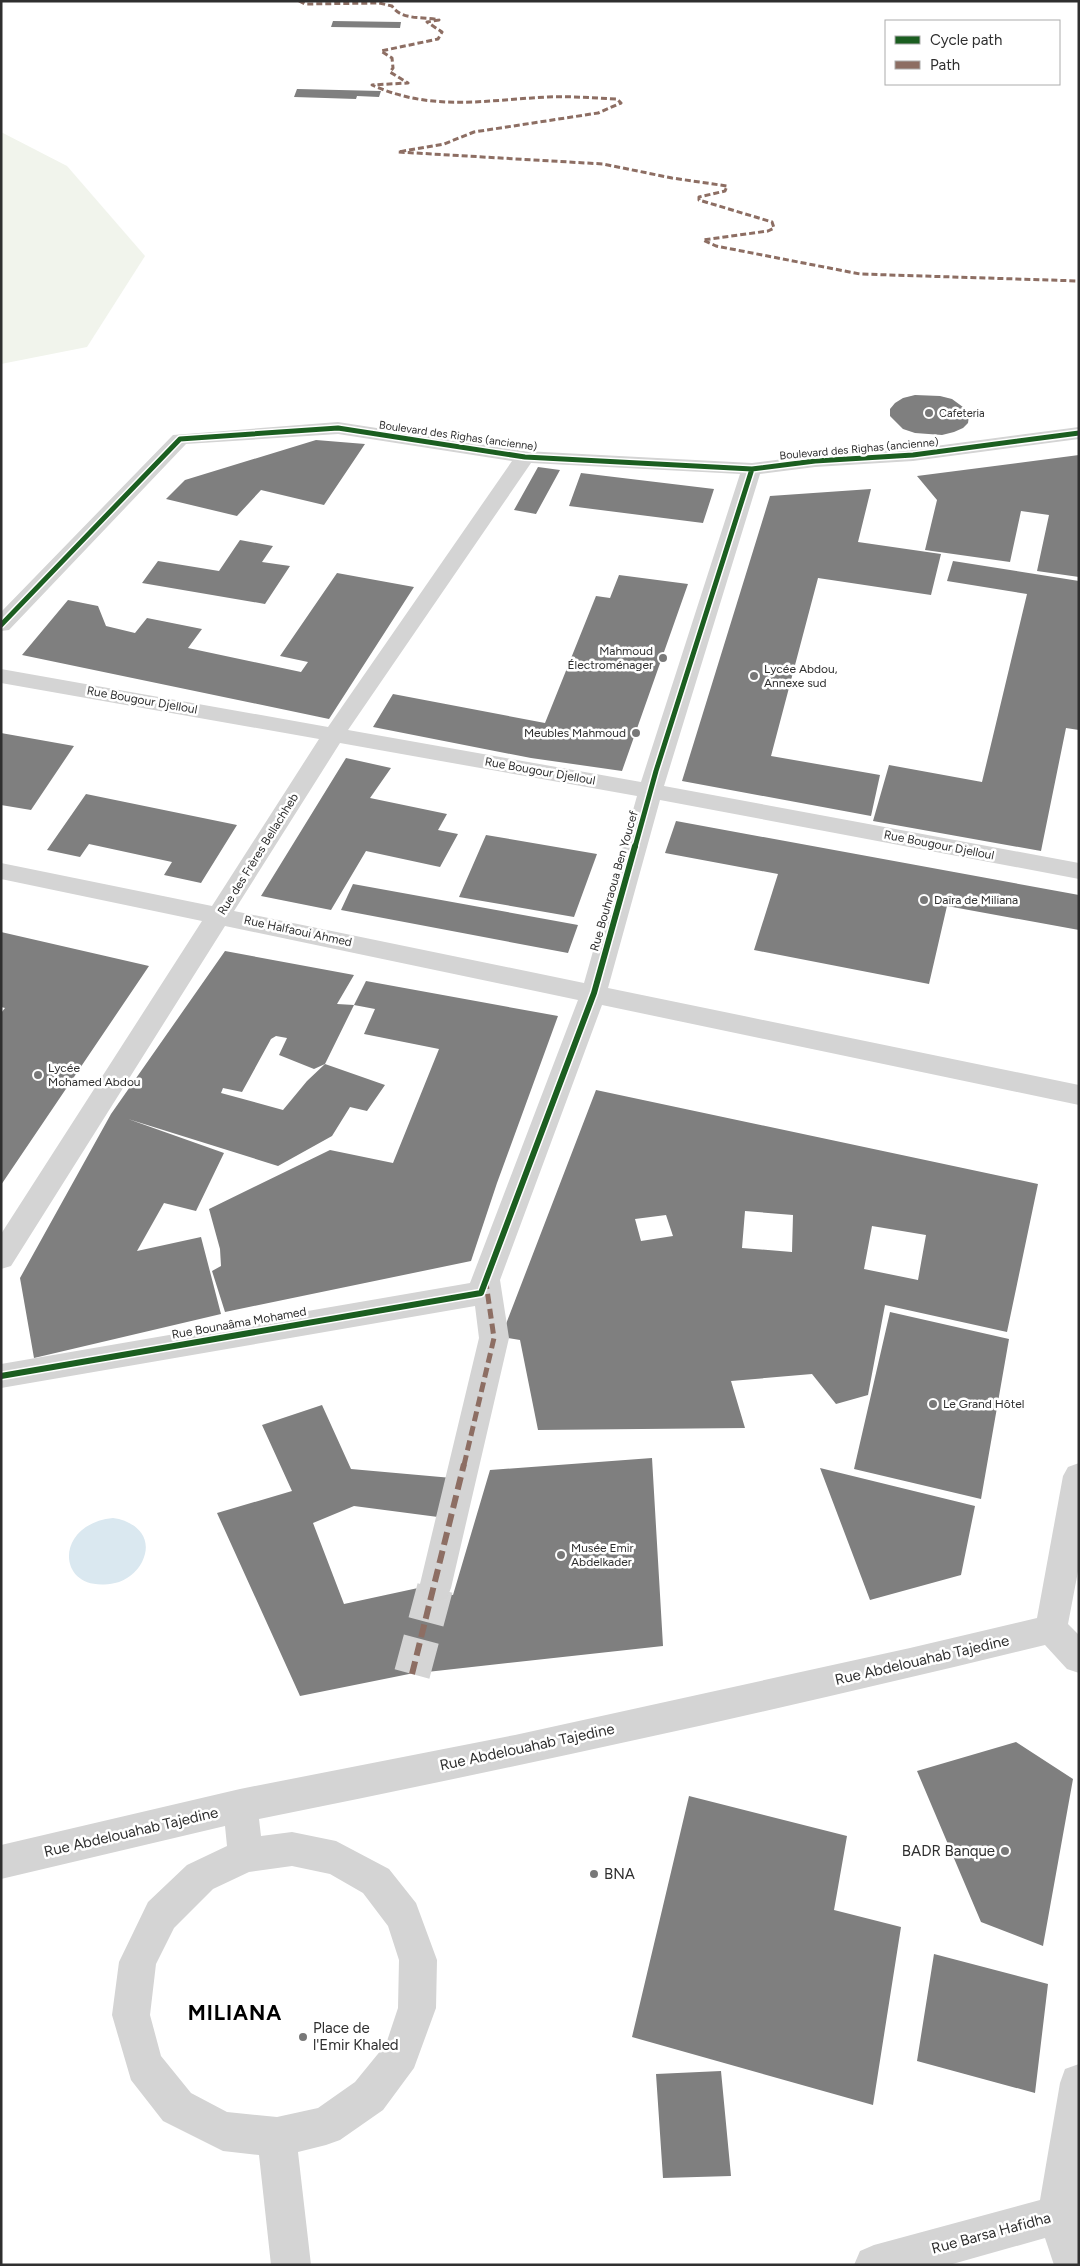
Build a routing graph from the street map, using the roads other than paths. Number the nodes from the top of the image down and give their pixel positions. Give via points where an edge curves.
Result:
1 (1079, 433) edge
2 (524, 457) junction
3 (752, 469) junction
4 (1, 625) edge
5 (1, 676) edge
6 (334, 734) junction
7 (651, 791) junction
8 (1, 871) edge
9 (1079, 871) edge
10 (219, 915) junction
11 (594, 993) junction
12 (1079, 1095) edge
13 (1, 1258) edge
14 (484, 1287) junction
15 (1, 1376) edge
16 (1079, 1476) edge
17 (434, 1588) tunnel mouth
18 (1052, 1629) junction
19 (1079, 1658) edge
20 (240, 1806) junction
21 (246, 1855) junction
22 (1, 1862) edge
23 (1079, 2083) edge
24 (277, 2137) junction
25 (1068, 2212) edge
26 (291, 2265) edge
27 (874, 2265) edge
28 (1074, 2265) edge

1 - 3 street, Boulevard des Righas (ancienne) via 913,455 815,461
2 - 3 street, Boulevard des Righas (ancienne)
2 - 4 street, Boulevard des Righas (ancienne) via 338,428 180,439
2 - 6 street, Rue des Frères Bellachheb
3 - 7 street, Rue Bouhraoua Ben Youcef
5 - 6 street, Rue Bougour Djelloul
6 - 7 street, Rue Bougour Djelloul
6 - 10 street, Rue des Frères Bellachheb
7 - 9 street, Rue Bougour Djelloul
7 - 11 street, Rue Bouhraoua Ben Youcef
8 - 10 street, Rue Halfaoui Ahmed
10 - 11 street, Rue Halfaoui Ahmed
10 - 13 street, Rue des Frères Bellachheb
11 - 12 street, Rue Halfaoui Ahmed
11 - 14 street, Rue Bouhraoua Ben Youcef
14 - 15 street, Rue Bounaâma Mohamed
14 - 17 street via 494,1338
16 - 18 street
18 - 19 street
18 - 20 street, Rue Abdelouahab Tajedine via 910,1664 515,1751
20 - 21 street
20 - 22 street, Rue Abdelouahab Tajedine
21 - 24 street via 200,1877 161,1915 138,1962 132,2015 145,2066 177,2107 223,2132
21 - 24 street via 292,1849 336,1858 376,1881 403,1916 418,1960 418,2008 401,2055 369,2096 326,2126
23 - 25 street
24 - 26 street
25 - 27 street, Rue Barsa Hafidha
25 - 28 street

